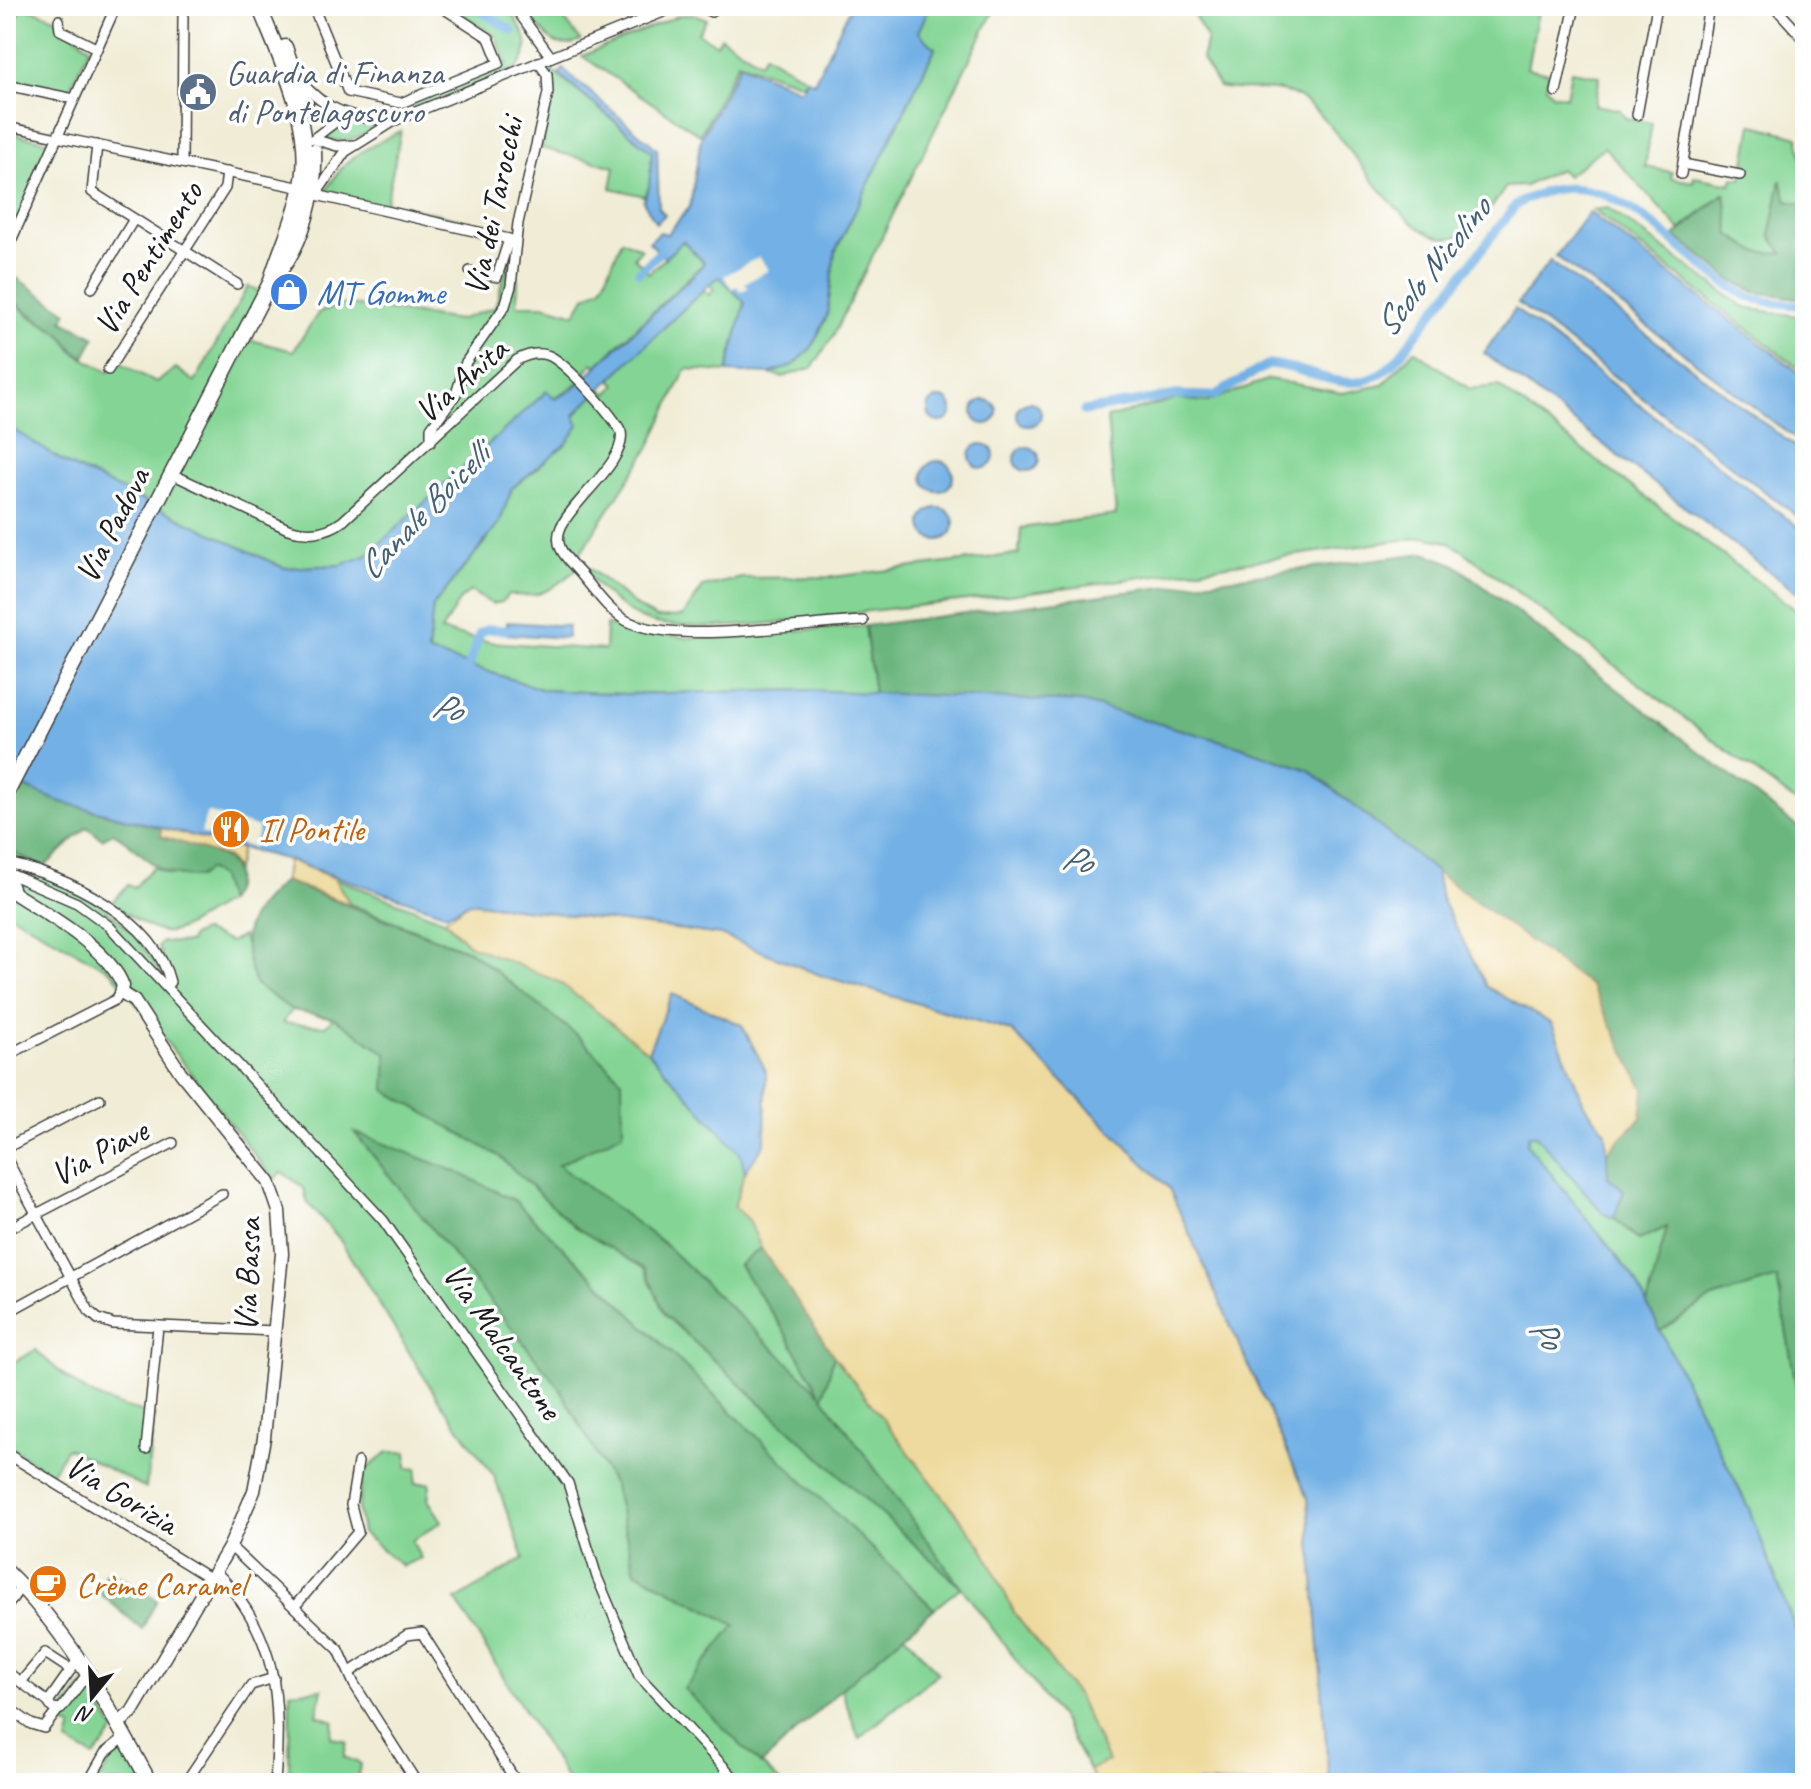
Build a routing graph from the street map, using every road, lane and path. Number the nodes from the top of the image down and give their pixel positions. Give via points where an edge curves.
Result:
1 (15, 6) edge
2 (116, 6) edge
3 (259, 6) edge
4 (270, 6) edge
5 (313, 6) edge
6 (440, 6) edge
7 (514, 6) edge
8 (678, 6) edge
9 (699, 6) edge
10 (1575, 6) edge
11 (1657, 6) edge
12 (1709, 6) edge
13 (1774, 6) edge
14 (711, 12) dead end
15 (183, 15) dead end
16 (59, 20) dead end
17 (6, 22) edge
18 (1805, 40) edge
19 (96, 48) junction
20 (551, 57) junction
21 (538, 62) junction
22 (295, 74) junction
23 (6, 85) edge
24 (1556, 92) dead end
25 (74, 99) junction
26 (401, 103) junction
27 (346, 114) junction
28 (1637, 115) dead end
29 (407, 116) junction
30 (396, 120) junction
31 (6, 126) edge
32 (57, 137) junction
33 (308, 140) junction
34 (97, 145) junction
35 (354, 145) junction
36 (182, 163) junction
37 (227, 172) junction
38 (1740, 175) dead end
39 (310, 192) junction
40 (134, 219) junction
41 (513, 240) junction
42 (185, 251) junction
43 (6, 252) edge
44 (470, 271) dead end
45 (270, 283) junction
46 (237, 284) dead end
47 (92, 288) dead end
48 (108, 370) dead end
49 (431, 441) junction
50 (172, 474) junction
51 (863, 621) dead end
52 (6, 795) edge
53 (7, 869) edge
54 (11, 891) edge
55 (166, 986) junction
56 (121, 993) junction
57 (6, 1056) edge
58 (100, 1099) dead end
59 (173, 1143) dead end
60 (6, 1148) edge
61 (6, 1158) edge
62 (222, 1194) dead end
63 (36, 1214) junction
64 (6, 1230) edge
65 (71, 1278) junction
66 (6, 1313) edge
67 (158, 1326) junction
68 (275, 1331) junction
69 (146, 1449) dead end
70 (6, 1453) edge
71 (358, 1462) dead end
72 (230, 1546) junction
73 (6, 1571) edge
74 (213, 1575) junction
75 (21, 1586) junction
76 (295, 1606) junction
77 (6, 1608) edge
78 (75, 1664) junction
79 (88, 1672) junction
80 (350, 1672) junction
81 (274, 1678) junction
82 (6, 1682) edge
83 (21, 1682) junction
84 (48, 1702) junction
85 (6, 1706) edge
86 (58, 1710) junction
87 (121, 1731) junction
88 (726, 1770) junction
89 (88, 1783) edge
90 (150, 1783) edge
91 (185, 1783) edge
92 (275, 1783) edge
93 (417, 1783) edge
94 (517, 1783) edge
95 (721, 1783) edge
96 (739, 1783) edge

1 - 17 street
2 - 19 street
3 - 33 main road, Via Padova
4 - 22 main road, Via Padova
5 - 26 street via 348,92
6 - 26 street, Via dei Tarocchi via 489,38 499,63
7 - 20 street
8 - 20 street, Via dei Tarocchi
9 - 14 street
10 - 24 street
11 - 28 street
12 - 38 street via 1682,169
13 - 18 street
15 - 36 street
16 - 19 street via 60,30
19 - 25 street
20 - 21 street, Via dei Tarocchi
21 - 29 street, Via dei Tarocchi
21 - 41 street, Via dei Tarocchi via 547,74 548,93
22 - 27 street, Via dei Tarocchi via 310,93
22 - 33 main road, Via Padova
23 - 25 street
25 - 32 street
26 - 29 street
27 - 30 street, Via dei Tarocchi
27 - 33 street
29 - 30 street, Via dei Tarocchi
30 - 35 street, Via dei Tarocchi
31 - 32 street
32 - 34 street
32 - 43 street
33 - 35 street
33 - 39 main road, Via Padova
34 - 36 street
34 - 40 street via 92,192
35 - 39 street, Via dei Tarocchi
36 - 37 street
37 - 39 street
37 - 42 street, Via Pentimento via 225,188
39 - 41 street
39 - 45 main road, Via Padova
39 - 45 main road, Via Padova via 287,263
40 - 42 street
40 - 47 street
41 - 44 street via 497,277
41 - 49 street, Via dei Tarocchi via 511,286 501,315 466,362 456,394 431,428
42 - 46 street
42 - 48 street, Via Pentimento
45 - 50 main road, Via Padova
49 - 50 street, Via Anita via 343,521 315,532 288,529
49 - 51 street, Via Anita via 524,356 549,355 620,427 622,445 563,522 558,547 614,612 635,625 691,632
50 - 52 main road, Via Padova
53 - 54 street
53 - 55 street, Via Malcantone via 97,916
53 - 55 street, Via Malcantone via 61,880 103,902 149,943 169,976
54 - 56 street, Via Bassa via 106,960 122,981
55 - 88 street, Via Malcantone via 383,1220 488,1366 568,1483 597,1577 639,1676
56 - 57 street
56 - 68 street, Via Bassa via 134,1001 181,1073 271,1187 279,1211 282,1254
58 - 60 street
59 - 63 street, Via Piave
61 - 63 street
62 - 65 street
63 - 64 street, Via Piave
63 - 65 street
65 - 66 street
65 - 67 street via 98,1319
67 - 68 street
67 - 69 street
68 - 72 street, Via Bassa via 256,1484
70 - 74 street, Via Gorizia
71 - 76 street via 351,1505 358,1532
72 - 74 street, Via Bassa
72 - 76 street
73 - 75 main road
74 - 81 street, Via Gorizia via 252,1617
74 - 87 street, Via Bassa
75 - 77 street
75 - 78 main road
76 - 80 street via 339,1650
78 - 79 main road
78 - 83 street via 45,1653
78 - 84 street
79 - 86 street
79 - 87 main road
80 - 93 street
80 - 94 street via 407,1635 422,1633
81 - 91 street via 251,1685
81 - 92 street, Via Gorizia via 279,1711
82 - 83 street via 11,1675
83 - 84 street
84 - 86 street
85 - 86 street via 44,1728
87 - 89 street
87 - 90 main road
88 - 95 street
88 - 96 street, Via Malcantone

